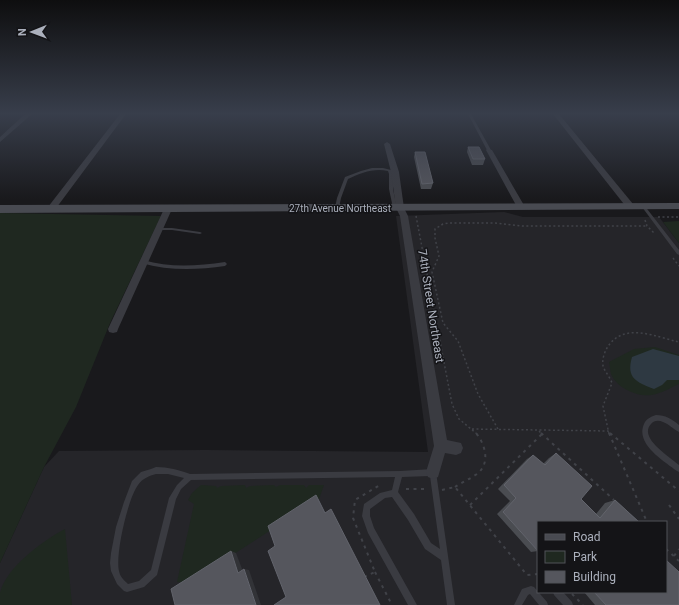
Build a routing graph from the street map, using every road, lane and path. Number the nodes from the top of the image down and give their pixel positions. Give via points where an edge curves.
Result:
1 (102, 142) edge
2 (485, 142) edge
3 (579, 142) edge
4 (387, 144) dead end
5 (489, 150) joint
6 (630, 206) junction
7 (643, 206) junction
8 (679, 206) edge
9 (521, 207) junction
10 (337, 208) junction
11 (397, 208) junction
12 (415, 208) junction
13 (0, 209) edge
14 (51, 209) junction
15 (168, 209) junction
16 (656, 217) dead end
17 (679, 217) edge
18 (645, 220) dead end
19 (647, 226) junction
20 (158, 229) junction
21 (200, 233) dead end
22 (659, 239) dead end
23 (679, 253) edge
24 (671, 255) dead end
25 (143, 262) junction
26 (225, 264) dead end
27 (679, 266) edge
28 (113, 329) dead end
29 (679, 342) edge
30 (472, 428) junction
31 (498, 429) junction
32 (679, 429) edge
33 (538, 430) junction
34 (608, 431) junction
35 (542, 434) junction
36 (441, 446) junction
37 (456, 448) dead end
38 (679, 469) edge
39 (433, 472) junction
40 (400, 474) junction
41 (190, 477) junction
42 (455, 487) junction
43 (406, 489) dead end
44 (428, 489) dead end
45 (442, 490) dead end
46 (679, 491) edge
47 (394, 493) junction
48 (615, 501) edge
49 (669, 505) dead end
50 (470, 506) junction
51 (679, 519) edge
52 (647, 521) edge
53 (679, 549) edge
54 (667, 550) edge
55 (674, 556) junction
56 (444, 557) junction
57 (679, 561) edge
58 (375, 572) dead end
59 (537, 574) edge
60 (535, 588) edge
61 (538, 593) edge
62 (558, 593) edge
63 (571, 593) edge
64 (392, 605) edge
65 (413, 605) edge
66 (451, 605) edge
67 (518, 605) edge
68 (544, 605) edge
69 (569, 605) edge
70 (583, 605) edge

1 - 14 street
2 - 5 lane
3 - 6 street
4 - 11 street, 74th Street Northeast via 395,172
5 - 9 street
6 - 7 street, 27th Avenue Northeast
6 - 9 street, 27th Avenue Northeast
7 - 8 street, 27th Avenue Northeast
7 - 23 lane
9 - 12 street, 27th Avenue Northeast
10 - 11 street, 27th Avenue Northeast
10 - 11 lane via 346,178 383,168 391,174 391,188
10 - 15 street, 27th Avenue Northeast
11 - 12 street, 27th Avenue Northeast
11 - 36 street, 74th Street Northeast via 404,216
12 - 30 path via 452,404 463,424
13 - 14 street, 27th Avenue Northeast
14 - 15 street, 27th Avenue Northeast
15 - 20 street
16 - 17 path
18 - 19 path
19 - 22 path
19 - 31 path via 449,223 435,229 439,256 432,272 443,323 460,346 478,394
20 - 21 lane via 172,228
20 - 25 street
24 - 27 path
25 - 26 lane via 183,267
25 - 28 street
29 - 34 path via 635,332 622,335 608,345 603,365 612,384 603,406
30 - 31 path
30 - 42 path via 485,450 485,463 476,474
31 - 33 path
32 - 38 lane via 667,420 659,418 651,420 644,432 652,447
33 - 34 path
33 - 35 path
34 - 46 path
34 - 52 path
35 - 48 path
35 - 50 path
36 - 37 street
36 - 39 street, 74th Street Northeast
39 - 40 lane
39 - 56 lane
40 - 41 lane
40 - 47 lane
41 - 41 lane via 172,471 158,471 145,474 135,484 126,506 114,558 115,572 120,583 127,588 142,584 154,572 173,498 179,487
42 - 45 path
42 - 50 path
43 - 44 path
47 - 56 lane via 428,546
47 - 65 lane via 387,493 367,507 366,516 371,530
49 - 51 path
50 - 59 path via 527,575
53 - 55 path
54 - 55 path
55 - 57 path
56 - 66 lane
58 - 64 path
60 - 67 lane via 525,592
61 - 68 lane
62 - 69 lane
63 - 70 path

